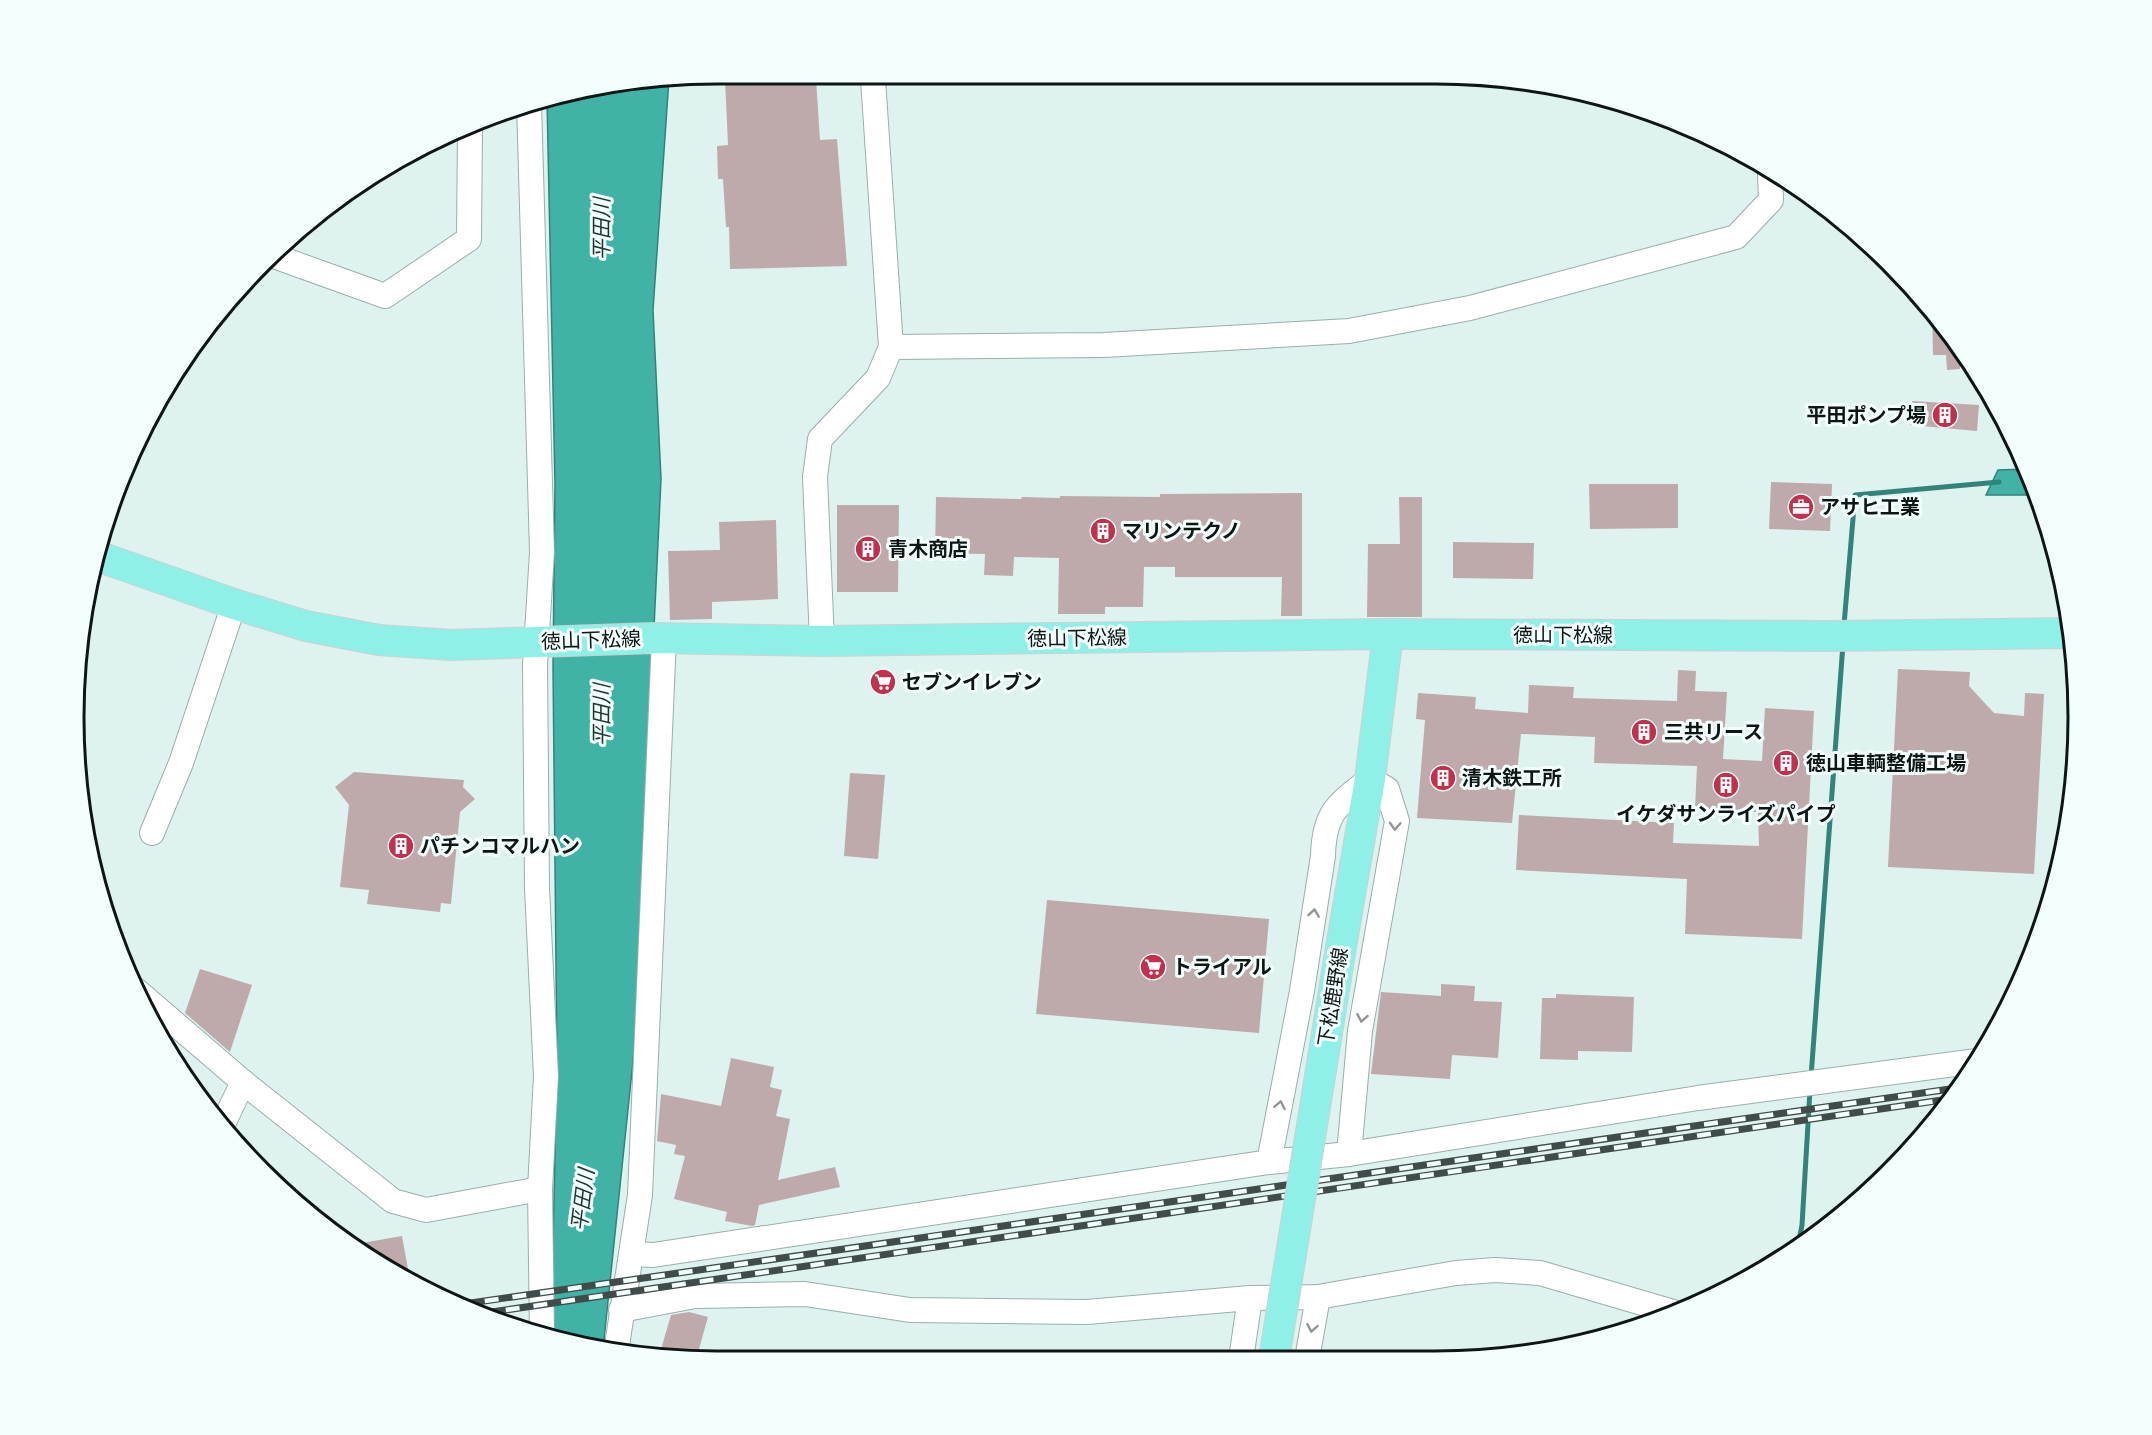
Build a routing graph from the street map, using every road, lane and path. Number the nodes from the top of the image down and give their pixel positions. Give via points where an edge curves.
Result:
1 (873, 84) edge
2 (529, 113) edge
3 (470, 134) edge
4 (1770, 181) edge
5 (282, 259) edge
6 (891, 347) junction
7 (105, 559) edge
8 (234, 604) junction
9 (2063, 633) edge
10 (1388, 634) junction
11 (659, 638) junction
12 (822, 641) junction
13 (541, 642) junction
14 (1370, 779) junction
15 (152, 833) dead end
16 (153, 1005) edge
17 (1965, 1063) edge
18 (243, 1082) junction
19 (226, 1117) edge
20 (1348, 1154) junction
21 (1269, 1162) junction
22 (540, 1189) junction
23 (632, 1254) junction
24 (1317, 1297) junction
25 (1250, 1298) junction
26 (1661, 1309) edge
27 (621, 1310) junction
28 (542, 1325) edge
29 (617, 1343) edge
30 (1242, 1351) edge
31 (1275, 1351) edge
32 (1307, 1351) edge

1 - 6 street
2 - 13 street
3 - 5 street via 469,239 385,296
4 - 6 street via 1771,200 1736,237 1470,308 1349,331 1104,345
6 - 12 street via 878,378 820,439 814,477
7 - 8 main road, 徳山下松線
8 - 13 main road, 徳山下松線 via 306,626 379,640 452,645
8 - 15 street via 181,763
9 - 10 main road, 徳山下松線
10 - 12 main road, 徳山下松線
10 - 14 main road, 下松鹿野線
11 - 12 main road, 徳山下松線
11 - 13 main road, 徳山下松線
11 - 23 street via 640,1195
13 - 22 street via 535,665 537,888 546,1076
14 -> 20 street via 1387,789 1397,821 1360,1031
21 -> 14 street via 1302,990 1323,837 1335,806
14 - 31 main road, 下松鹿野線, bridge
16 - 18 street
17 - 20 street via 1698,1098
18 - 19 street
18 - 22 street via 393,1201 426,1210
20 - 21 street
21 - 23 street via 653,1255
22 - 28 street
23 - 27 street
24 - 25 street
24 - 26 street via 1495,1270 1540,1273
24 -> 32 street
25 - 27 street via 1087,1312 910,1310 805,1294 694,1296
25 - 30 street
27 - 29 street

